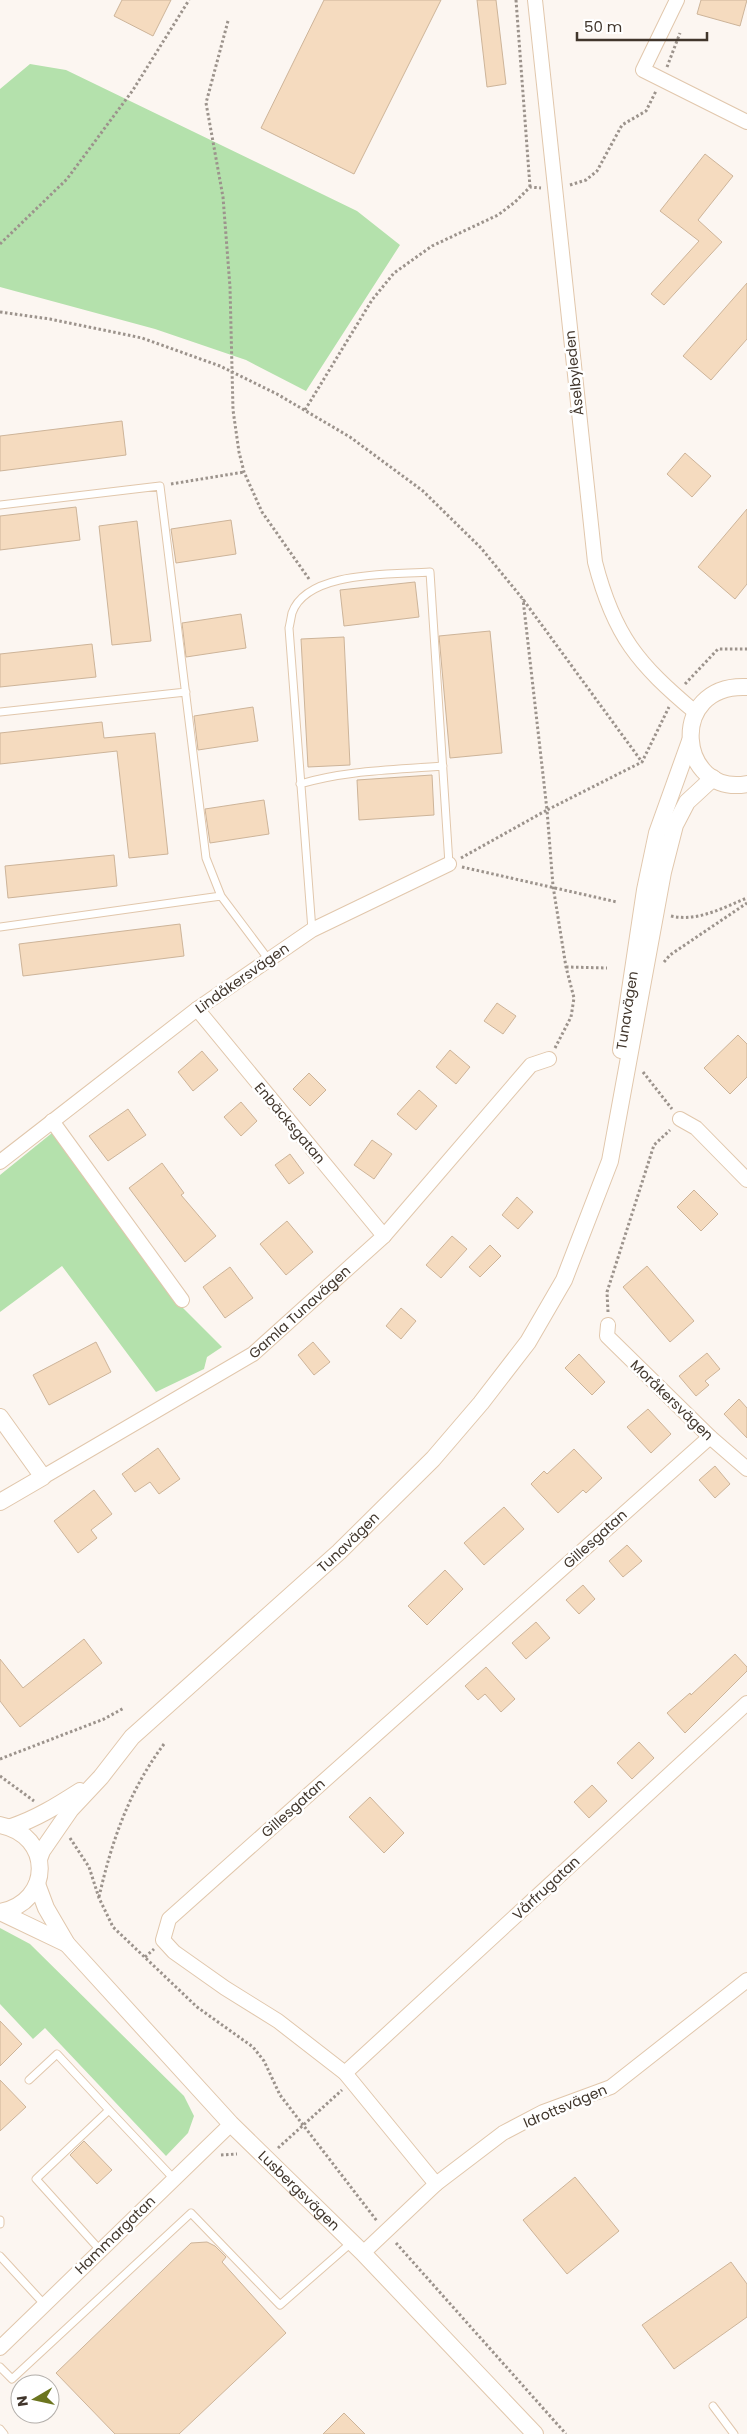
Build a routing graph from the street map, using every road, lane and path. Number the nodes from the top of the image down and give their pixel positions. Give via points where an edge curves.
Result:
1 (189, 0) edge
2 (516, 0) edge
3 (534, 0) edge
4 (677, 0) edge
5 (228, 21) dead end
6 (682, 26) dead end
7 (662, 79) junction
8 (747, 122) edge
9 (530, 187) junction
10 (554, 187) junction
11 (0, 244) edge
12 (0, 312) edge
13 (231, 373) junction
14 (305, 410) junction
15 (244, 472) junction
16 (160, 486) junction
17 (0, 505) edge
18 (317, 589) junction
19 (522, 598) junction
20 (747, 649) edge
21 (747, 685) edge
22 (186, 692) junction
23 (675, 695) junction
24 (0, 712) edge
25 (695, 712) junction
26 (690, 741) junction
27 (642, 762) junction
28 (443, 766) junction
29 (713, 778) junction
30 (300, 784) junction
31 (747, 784) edge
32 (547, 810) junction
33 (449, 864) junction
34 (553, 886) junction
35 (221, 896) junction
36 (747, 898) edge
37 (617, 902) dead end
38 (747, 903) edge
39 (667, 914) dead end
40 (0, 926) edge
41 (312, 930) junction
42 (268, 960) junction
43 (566, 967) junction
44 (608, 968) dead end
45 (657, 969) dead end
46 (197, 1009) junction
47 (549, 1059) joint
48 (642, 1071) dead end
49 (680, 1120) junction
50 (52, 1121) junction
51 (0, 1162) edge
52 (747, 1180) edge
53 (384, 1236) junction
54 (564, 1280) junction
55 (182, 1300) dead end
56 (608, 1325) joint
57 (0, 1417) edge
58 (710, 1437) junction
59 (747, 1469) edge
60 (43, 1477) junction
61 (0, 1502) edge
62 (747, 1703) edge
63 (124, 1708) dead end
64 (164, 1744) dead end
65 (0, 1759) edge
66 (0, 1776) edge
67 (101, 1777) junction
68 (42, 1807) dead end
69 (5, 1826) edge
70 (68, 1836) dead end
71 (39, 1859) junction
72 (37, 1884) junction
73 (99, 1898) junction
74 (0, 1912) edge
75 (67, 1944) junction
76 (747, 1980) edge
77 (345, 2073) junction
78 (30, 2080) dead end
79 (109, 2110) junction
80 (231, 2124) junction
81 (174, 2179) junction
82 (436, 2184) junction
83 (386, 2232) junction
84 (358, 2247) junction
85 (100, 2250) junction
86 (0, 2256) edge
87 (44, 2304) junction
88 (0, 2348) edge
89 (0, 2367) edge
90 (713, 2406) dead end
91 (0, 2429) edge
92 (4, 2434) edge
93 (535, 2434) edge
94 (566, 2434) edge
95 (734, 2434) edge

1 - 11 path via 132,90 67,179
2 - 9 path
3 - 10 street, Åselbyleden
4 - 7 street via 643,70
5 - 13 path via 206,102 223,197 230,287
6 - 7 path
7 - 8 street
7 - 10 path via 646,111 622,125 592,176 576,184
9 - 10 path
9 - 14 path via 498,215 432,246 394,273 372,300
10 - 23 street, Åselbyleden via 595,562 622,637 634,654
12 - 13 path via 142,338
13 - 14 path
13 - 15 path via 233,410
14 - 19 path via 350,436 423,491 481,548
15 - 16 path
15 - 18 path via 262,512
16 - 17 lane
16 - 22 lane
18 - 28 lane via 338,579 430,572
18 - 30 lane via 305,596 292,612 289,628
19 - 27 path
19 - 32 path
20 - 23 path via 718,649
21 - 25 street via 717,691
22 - 24 lane
22 - 35 lane via 206,858
23 - 25 street, Åselbyleden
23 - 27 path
25 - 26 street, Tunavägen via 690,726
26 - 29 street via 697,761
26 - 54 street, Tunavägen via 665,806 645,890 603,1161
27 - 32 path
28 - 30 lane via 354,773
28 - 33 lane
29 - 31 street via 728,784
29 - 54 street, Tunavägen via 687,802 669,843 610,1161
30 - 41 lane
32 - 33 path
32 - 34 path
33 - 34 path
33 - 41 street, Lindåkersvägen
34 - 37 path
34 - 43 path
35 - 40 lane
35 - 42 lane
36 - 39 path via 698,917
38 - 45 path via 670,955
41 - 42 street, Lindåkersvägen
42 - 46 street, Lindåkersvägen
43 - 44 path
43 - 47 path via 574,998 571,1017
46 - 50 street, Lindåkersvägen
46 - 53 street, Enbäcksgatan
47 - 53 street, Gamla Tunavägen via 531,1065
48 - 49 path
49 - 52 street via 696,1128
49 - 56 path via 654,1145 607,1292
50 - 51 street, Lindåkersvägen
50 - 55 street
53 - 60 street, Gamla Tunavägen via 253,1354
54 - 67 street, Tunavägen via 528,1342 433,1459 339,1552 132,1737
56 - 58 street, Moråkersvägen via 607,1336
57 - 60 street
58 - 59 street, Moråkersvägen
58 - 77 street, Gillesgatan via 169,1919 164,1940 174,1952 278,2021
60 - 61 street, Gamla Tunavägen
62 - 77 street, Vårfrugatan
63 - 65 path via 104,1719
64 - 73 path via 130,1796 117,1830
66 - 68 path
67 - 69 street, Tunavägen via 51,1810
67 - 71 street, Tunavägen via 71,1810
69 - 71 street via 28,1838
70 - 73 path via 89,1867
71 - 72 street
72 - 74 street via 26,1901
72 - 75 street, Lusbergsvägen via 46,1908
73 - 83 path via 113,1927 197,2007 253,2047 302,2127
74 - 75 street, Lusbergsvägen
75 - 80 street, Lusbergsvägen
76 - 82 street, Idrottsvägen via 611,2087 543,2112 503,2134
77 - 82 street, Gillesgatan
78 - 79 lane via 57,2054
79 - 81 lane
79 - 85 lane via 36,2179
80 - 81 street, Hammargatan
80 - 84 street, Lusbergsvägen
81 - 85 street, Hammargatan
82 - 83 street, Idrottsvägen
83 - 84 street, Idrottsvägen
83 - 94 path
84 - 89 lane via 280,2305 191,2213 12,2379
84 - 93 street, Lusbergsvägen
85 - 87 street, Hammargatan
86 - 87 lane
87 - 88 street, Hammargatan
90 - 95 lane
91 - 92 lane

